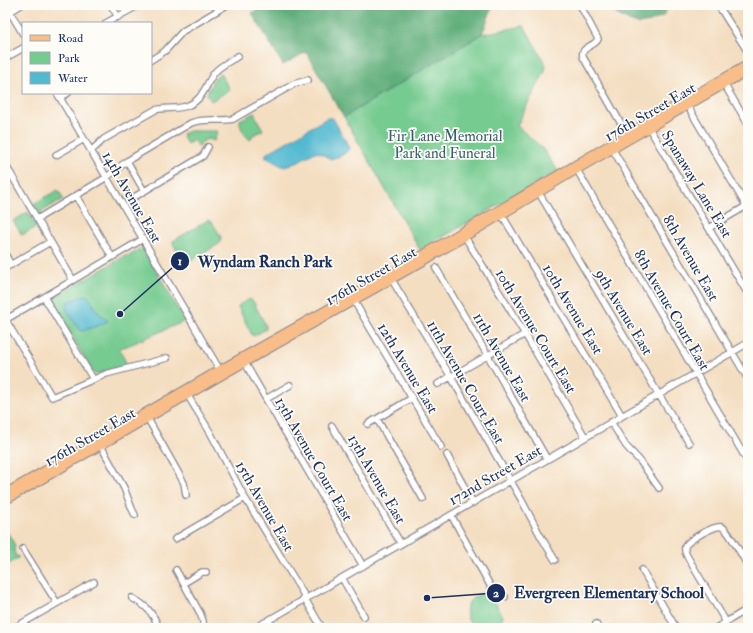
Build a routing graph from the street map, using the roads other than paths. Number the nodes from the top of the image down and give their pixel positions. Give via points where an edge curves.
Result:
1 (6, 5) edge
2 (21, 5) edge
3 (111, 5) edge
4 (139, 5) edge
5 (228, 5) edge
6 (580, 5) edge
7 (718, 5) edge
8 (10, 12) junction
9 (118, 17) junction
10 (108, 22) edge
11 (22, 32) edge
12 (22, 49) edge
13 (748, 52) edge
14 (9, 56) dead end
15 (238, 56) dead end
16 (152, 59) edge
17 (748, 64) edge
18 (748, 67) edge
19 (748, 71) edge
20 (308, 80) dead end
21 (724, 84) junction
22 (59, 95) edge
23 (687, 105) junction
24 (748, 124) edge
25 (649, 128) junction
26 (635, 129) junction
27 (627, 134) junction
28 (84, 139) junction
29 (208, 147) dead end
30 (91, 150) junction
31 (613, 150) junction
32 (599, 151) junction
33 (56, 155) dead end
34 (127, 161) junction
35 (5, 165) edge
36 (577, 170) junction
37 (107, 177) junction
38 (144, 191) junction
39 (539, 193) junction
40 (76, 196) junction
41 (136, 196) dead end
42 (748, 207) edge
43 (502, 215) junction
44 (37, 219) junction
45 (709, 228) junction
46 (465, 237) junction
47 (143, 239) junction
48 (50, 242) junction
49 (5, 254) edge
50 (112, 257) junction
51 (417, 257) junction
52 (11, 265) junction
53 (5, 268) edge
54 (436, 268) dead end
55 (73, 280) junction
56 (392, 280) junction
57 (748, 294) edge
58 (44, 297) junction
59 (354, 301) junction
60 (5, 319) edge
61 (525, 334) junction
62 (282, 335) junction
63 (748, 343) edge
64 (732, 352) junction
65 (488, 356) junction
66 (167, 358) dead end
67 (245, 363) junction
68 (221, 373) junction
69 (695, 374) junction
70 (451, 377) junction
71 (93, 379) junction
72 (748, 379) edge
73 (438, 384) dead end
74 (290, 385) dead end
75 (659, 395) junction
76 (188, 396) junction
77 (412, 398) junction
78 (266, 399) junction
79 (622, 416) junction
80 (148, 419) junction
81 (377, 419) junction
82 (611, 422) junction
83 (368, 424) dead end
84 (332, 426) dead end
85 (121, 431) junction
86 (585, 437) junction
87 (689, 443) dead end
88 (102, 446) junction
89 (441, 447) dead end
90 (446, 455) dead end
91 (547, 459) junction
92 (748, 462) edge
93 (510, 481) junction
94 (659, 488) dead end
95 (186, 495) dead end
96 (6, 497) edge
97 (245, 498) junction
98 (423, 499) dead end
99 (473, 503) junction
100 (451, 515) junction
101 (135, 516) dead end
102 (175, 539) dead end
103 (400, 544) junction
104 (23, 549) dead end
105 (555, 560) dead end
106 (363, 566) junction
107 (748, 566) edge
108 (176, 570) dead end
109 (642, 570) dead end
110 (206, 572) dead end
111 (342, 578) junction
112 (94, 582) dead end
113 (184, 583) junction
114 (505, 597) dead end
115 (132, 598) dead end
116 (305, 599) junction
117 (57, 603) junction
118 (748, 609) edge
119 (364, 616) dead end
120 (268, 620) junction
121 (24, 622) junction
122 (726, 622) junction
123 (14, 628) edge
124 (28, 628) edge
125 (159, 628) edge
126 (203, 628) edge
127 (254, 628) edge
128 (273, 628) edge
129 (322, 628) edge
130 (676, 628) edge
131 (717, 628) edge

1 - 8 street
2 - 8 street
3 - 9 street
4 - 9 street
5 - 16 street via 183,31 165,51
6 - 27 street via 598,39 596,43 583,50 582,58
7 - 13 street
8 - 11 street
9 - 10 street
12 - 14 street
15 - 30 street via 216,71 196,101 185,107 155,110 104,139
17 - 26 main road, 176th Street East
18 - 21 main road via 726,80
19 - 21 main road, 176th Street East
20 - 34 street via 294,84 233,119 196,121
21 - 23 main road, 176th Street East
21 - 24 street
22 - 28 street, 14th Avenue East
23 - 25 main road, 176th Street East
23 - 42 street
25 - 31 main road, 176th Street East
25 - 45 street, Spanaway Lane East
26 - 27 main road, 176th Street East
26 - 31 main road via 632,135 614,146
27 - 32 main road, 176th Street East
28 - 30 street, 14th Avenue East
28 - 33 street
29 - 38 street via 203,156
30 - 37 street, 14th Avenue East
31 - 36 main road, 176th Street East
31 - 64 street, 8th Avenue East
32 - 36 main road
32 - 51 main road, 176th Street East
34 - 37 street
34 - 38 street
35 - 44 street
36 - 39 main road, 176th Street East
36 - 69 street, 8th Avenue Court East
37 - 40 street
37 - 47 street, 14th Avenue East
38 - 41 street
39 - 43 main road, 176th Street East
39 - 75 street, 9th Avenue East
40 - 44 street
40 - 50 street
42 - 45 street
43 - 46 main road, 176th Street East
43 - 79 street, 10th Avenue East
44 - 48 street
45 - 57 street, Spanaway Lane East
46 - 56 main road, 176th Street East
46 - 61 street, 10th Avenue Court East
47 - 50 street
47 - 68 street, 14th Avenue East
48 - 52 street
48 - 55 street
49 - 52 street
50 - 55 street
51 - 56 main road via 414,263 393,275
51 - 62 main road, 176th Street East
52 - 53 street
54 - 65 street, 11th Avenue East
55 - 58 street
56 - 59 main road, 176th Street East
56 - 70 street, 11th Avenue Court East
58 - 60 street
58 - 71 street
59 - 67 main road, 176th Street East
59 - 77 street, 12th Avenue East
60 - 71 street via 52,397
61 - 65 street
61 - 86 street, 10th Avenue Court East
62 - 67 main road
62 - 68 main road, 176th Street East
63 - 64 street, 172nd Street East
64 - 69 street, 172nd Street East
64 - 72 street, 8th Avenue East
65 - 70 street
65 - 91 street, 11th Avenue East
66 - 71 street
67 - 68 main road, 176th Street East
67 - 78 street, 13th Avenue Court East
68 - 76 main road, 176th Street East
68 - 85 main road, 176th Street East
69 - 75 street, 172nd Street East
69 - 92 street, 8th Avenue Court East
70 - 73 street
70 - 93 street, 11th Avenue Court East
74 - 78 street
75 - 79 street, 172nd Street East
75 - 87 street, 9th Avenue East
76 - 80 main road, 176th Street East
76 - 97 street, 15th Avenue East
77 - 81 street
77 - 89 street, 12th Avenue East
78 - 106 street, 13th Avenue Court East
79 - 82 street, 172nd Street East
80 - 85 main road, 176th Street East
80 - 95 street via 184,483
81 - 83 street
81 - 98 street
82 - 86 street, 172nd Street East
82 - 94 street
84 - 103 street, 13th Avenue East
85 - 88 main road, 176th Street East
85 - 96 main road, 176th Street East via 34,476 30,483
86 - 91 street, 172nd Street East
88 - 96 main road, 176th Street East
88 - 101 street
90 - 99 street
91 - 93 street, 172nd Street East
93 - 99 street, 172nd Street East
93 - 105 street, 11th Avenue Court East
97 - 102 street
97 - 116 street, 15th Avenue East
99 - 100 street, 172nd Street East
100 - 103 street, 172nd Street East
100 - 114 street via 491,587
103 - 106 street, 172nd Street East
104 - 117 street
106 - 111 street, 172nd Street East
107 - 122 street via 728,532 722,527 717,526 685,545 687,556
108 - 113 street
109 - 130 street
110 - 113 street
111 - 116 street, 172nd Street East
111 - 119 street
112 - 117 street
113 - 126 street via 203,618
115 - 125 street via 149,610
116 - 120 street, 172nd Street East
116 - 129 street, 15th Avenue East
117 - 121 street
118 - 122 street
120 - 127 street, 172nd Street East
120 - 128 street
121 - 123 street
121 - 124 street
122 - 131 street

